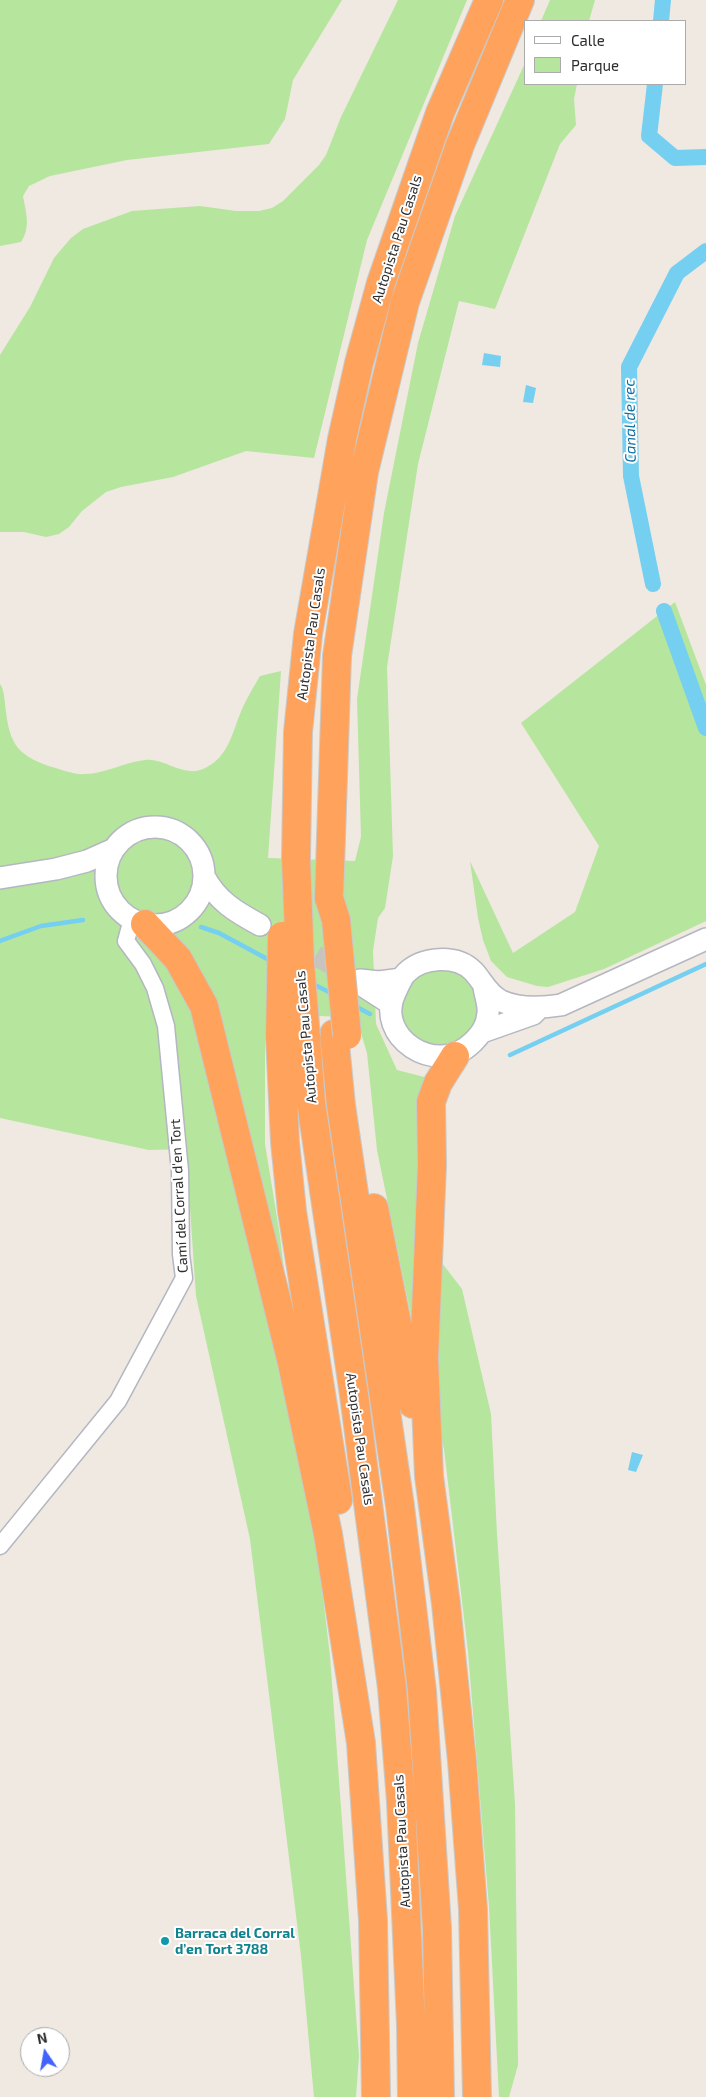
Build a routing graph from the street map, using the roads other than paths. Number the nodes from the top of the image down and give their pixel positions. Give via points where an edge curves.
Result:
1 (489, 0) edge
2 (520, 0) edge
3 (114, 849) junction
4 (56, 869) junction
5 (204, 876) junction
6 (0, 878) edge
7 (107, 887) junction
8 (194, 906) junction
9 (230, 909) junction
10 (138, 922) junction
11 (260, 925) dead end
12 (706, 939) edge
13 (402, 979) junction
14 (484, 987) junction
15 (392, 1004) junction
16 (538, 1009) junction
17 (482, 1032) junction
18 (341, 1035) junction
19 (293, 1036) junction
20 (455, 1056) junction
21 (429, 1476) junction
22 (0, 1546) edge
23 (361, 1743) junction
24 (376, 2097) edge
25 (412, 2097) edge
26 (440, 2097) edge
27 (477, 2097) edge

1 - 19 highway, Autopista Pau Casals, bridge via 440,113 381,283 342,439 308,634 298,732 290,858 300,962
2 - 18 highway, Autopista Pau Casals via 460,145 406,302 364,472 337,656 329,952
3 - 4 street via 87,861
3 - 5 street via 134,832 146,828 172,830 184,836 199,854
3 - 7 street via 107,864
4 - 6 street
4 - 7 street via 86,875
5 - 8 street
5 - 9 street via 212,891
7 - 10 street via 121,911
8 - 9 street
8 - 10 street via 180,918 163,924
9 - 11 street
10 - 22 street, Camí del Corral d'en Tort via 126,941 155,988 166,1026 180,1166 184,1278 118,1401
10 - 23 highway via 178,959 204,1006 292,1363 328,1534
12 - 16 street via 561,1005
13 - 14 street via 417,964 440,959 472,970
13 - 15 street
13 - 15 street via 360,980 363,986
14 - 16 street via 501,1000
14 - 17 street via 488,1011 487,1024
15 - 20 street via 390,1010 396,1029 408,1046 424,1055
16 - 17 street via 533,1014
17 - 20 street
18 - 21 highway
18 - 26 highway, Autopista Pau Casals via 341,1105 400,1506 422,1691 437,1928
19 - 23 highway via 285,1132 292,1211 339,1504 359,1686
19 - 25 highway, Autopista Pau Casals via 312,1102 392,1688 401,1810
20 - 21 highway via 438,1082 431,1102 432,1165 424,1359
21 - 27 highway via 462,1761 473,1910
23 - 24 highway via 372,1920

